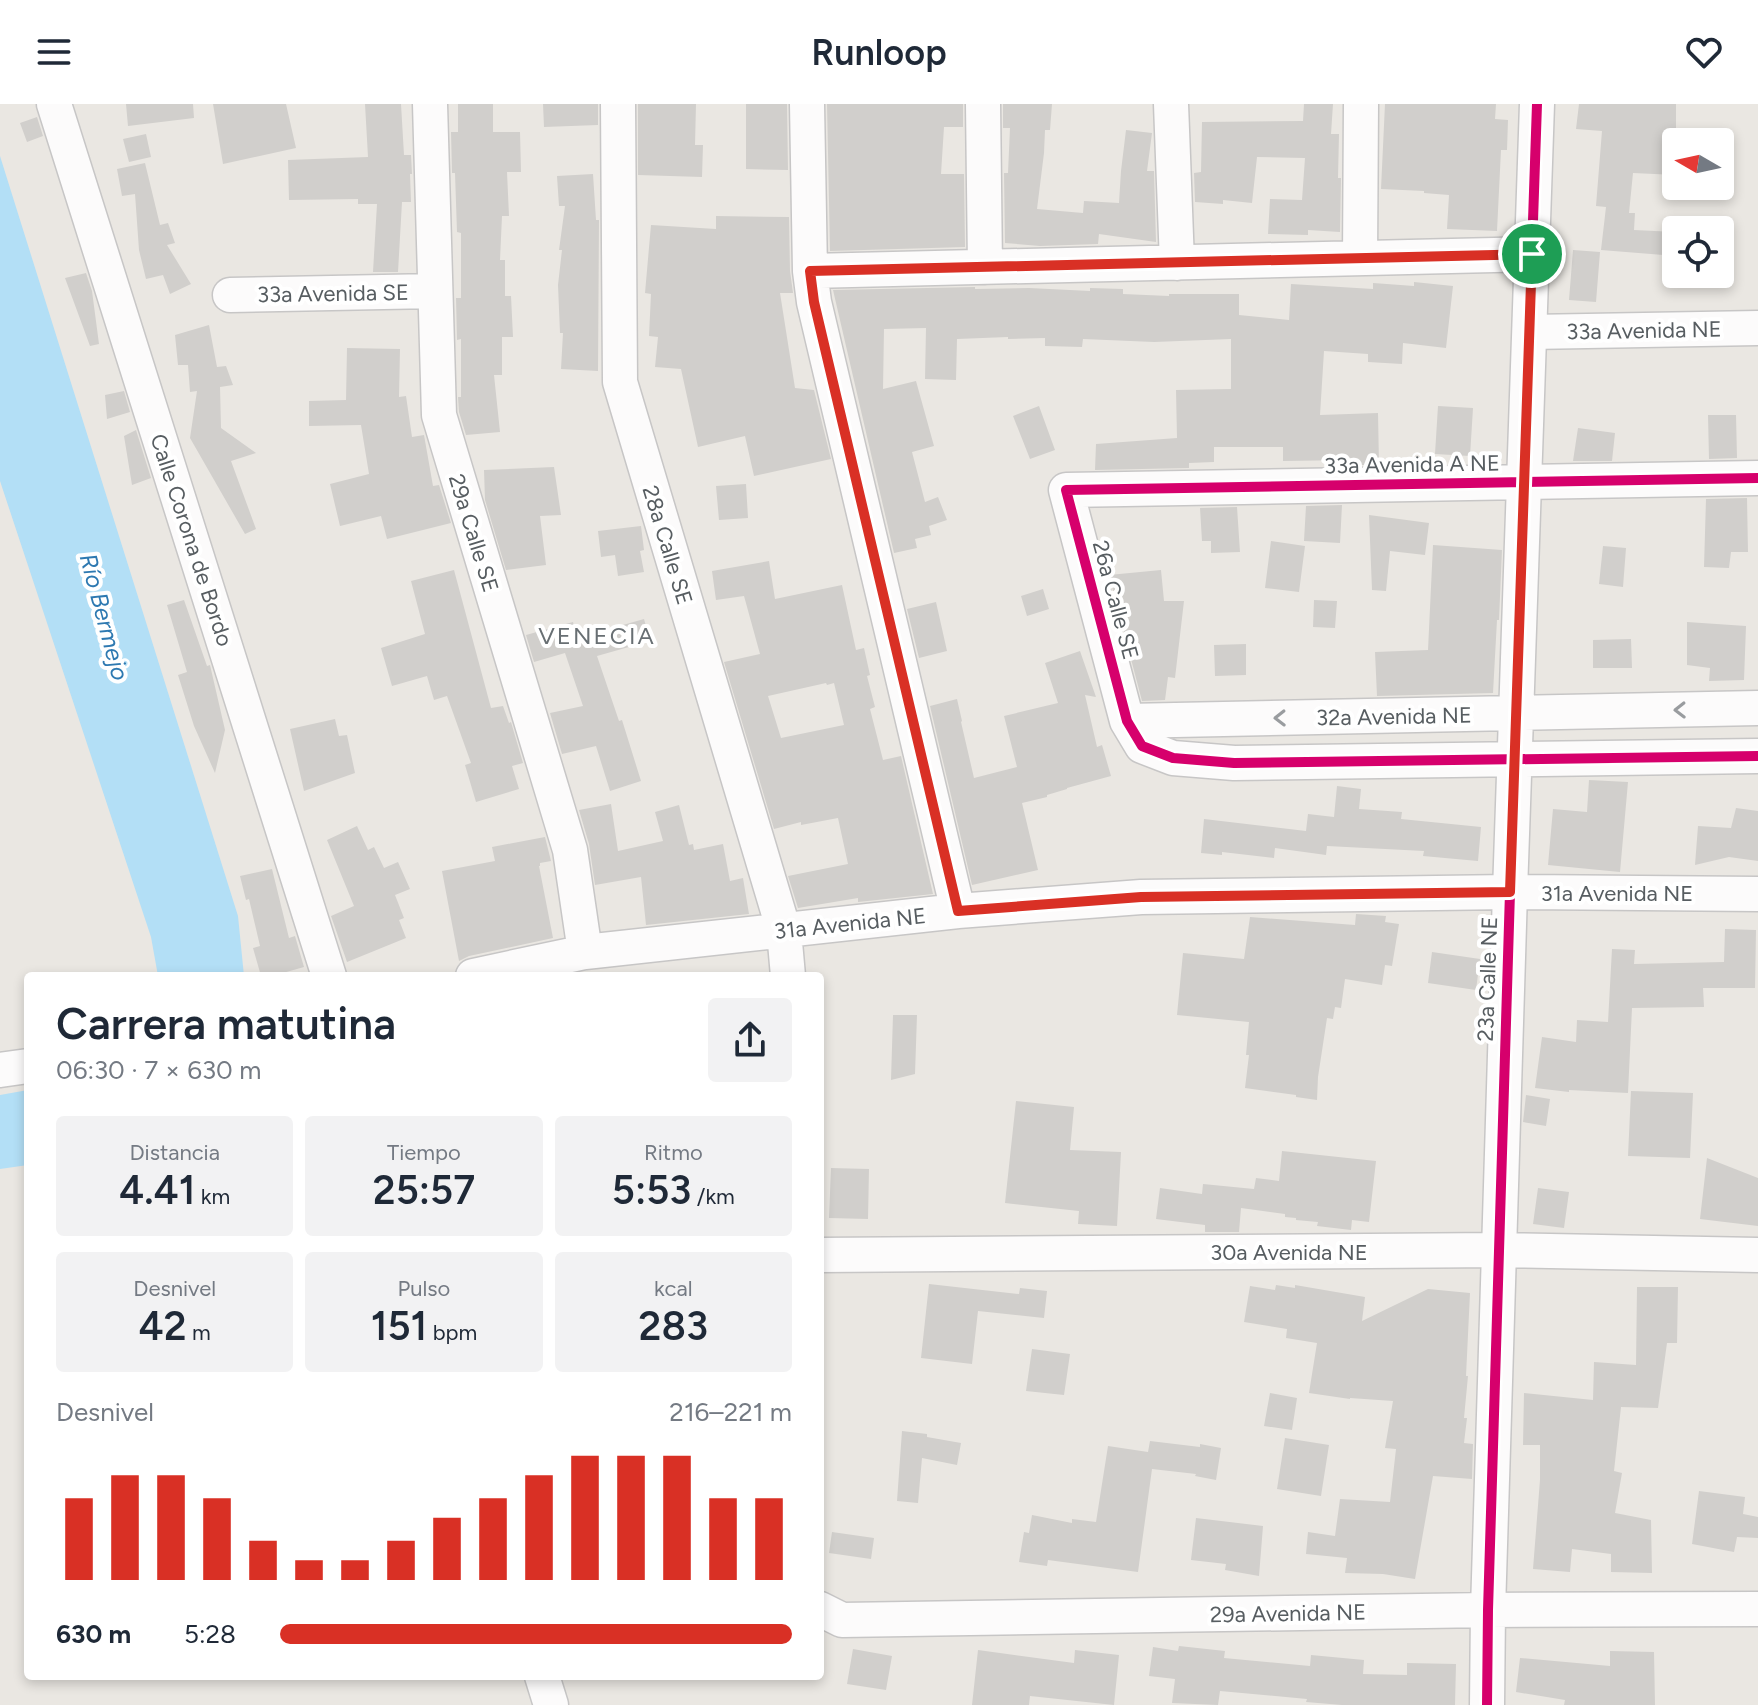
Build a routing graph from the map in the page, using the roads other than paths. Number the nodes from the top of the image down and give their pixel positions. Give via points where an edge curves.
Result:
1 (54, 104) edge
2 (430, 104) edge
3 (618, 104) edge
4 (807, 104) edge
5 (983, 104) edge
6 (1171, 104) edge
7 (1361, 104) edge
8 (1537, 104) edge
9 (1532, 254) junction
10 (1360, 258) junction
11 (1177, 263) junction
12 (985, 267) junction
13 (810, 271) junction
14 (435, 291) junction
15 (230, 295) dead end
16 (1758, 328) edge
17 (1530, 332) junction
18 (1758, 478) edge
19 (1525, 482) junction
20 (1066, 490) joint
21 (1758, 708) edge
22 (1516, 713) junction
23 (1127, 721) junction
24 (1758, 756) edge
25 (1510, 892) junction
26 (1758, 894) edge
27 (958, 911) junction
28 (784, 931) junction
29 (585, 952) junction
30 (328, 972) edge
31 (492, 972) edge
32 (788, 972) edge
33 (24, 1067) edge
34 (0, 1070) edge
35 (1499, 1250) junction
36 (824, 1255) edge
37 (1758, 1255) edge
38 (1758, 1609) edge
39 (1488, 1610) junction
40 (824, 1611) edge
41 (543, 1680) edge
42 (551, 1705) edge
43 (1487, 1705) edge

1 - 30 street, Calle Corona de Bordo
2 - 14 street, 29a Calle SE
3 - 28 street, 28a Calle SE via 620,382
4 - 13 street
5 - 12 street
6 - 11 street
7 - 10 street
8 - 9 street, 23a Calle NE
9 - 10 street
9 - 17 street, 23a Calle NE
10 - 11 street
11 - 12 street
12 - 13 street
13 - 27 street
14 - 15 street, 33a Avenida SE
14 - 29 street, 29a Calle SE via 439,415 570,850
16 - 17 street, 33a Avenida NE
17 - 19 street, 23a Calle NE
18 - 19 street, 33a Avenida A NE
19 - 20 street, 33a Avenida A NE
19 - 22 street, 23a Calle NE
20 - 23 street, 26a Calle SE
21 -> 22 street, 32a Avenida NE
22 -> 23 street, 32a Avenida NE
22 - 25 street, 23a Calle NE
23 - 24 street via 1142,746 1173,758 1234,763
25 - 26 street, 31a Avenida NE
25 - 27 street, 31a Avenida NE via 1141,897
25 - 35 street, 23a Calle NE
27 - 28 street, 31a Avenida NE
28 - 29 street, 31a Avenida NE
28 - 32 street, 28a Calle SE
29 - 31 street, 31a Avenida NE
33 - 34 street
35 - 36 street, 30a Avenida NE
35 - 37 street, 30a Avenida NE
35 - 39 street, 23a Calle NE
38 - 39 street, 29a Avenida NE
39 - 40 street, 29a Avenida NE via 842,1620
39 - 43 street, 23a Calle NE
41 - 42 street

